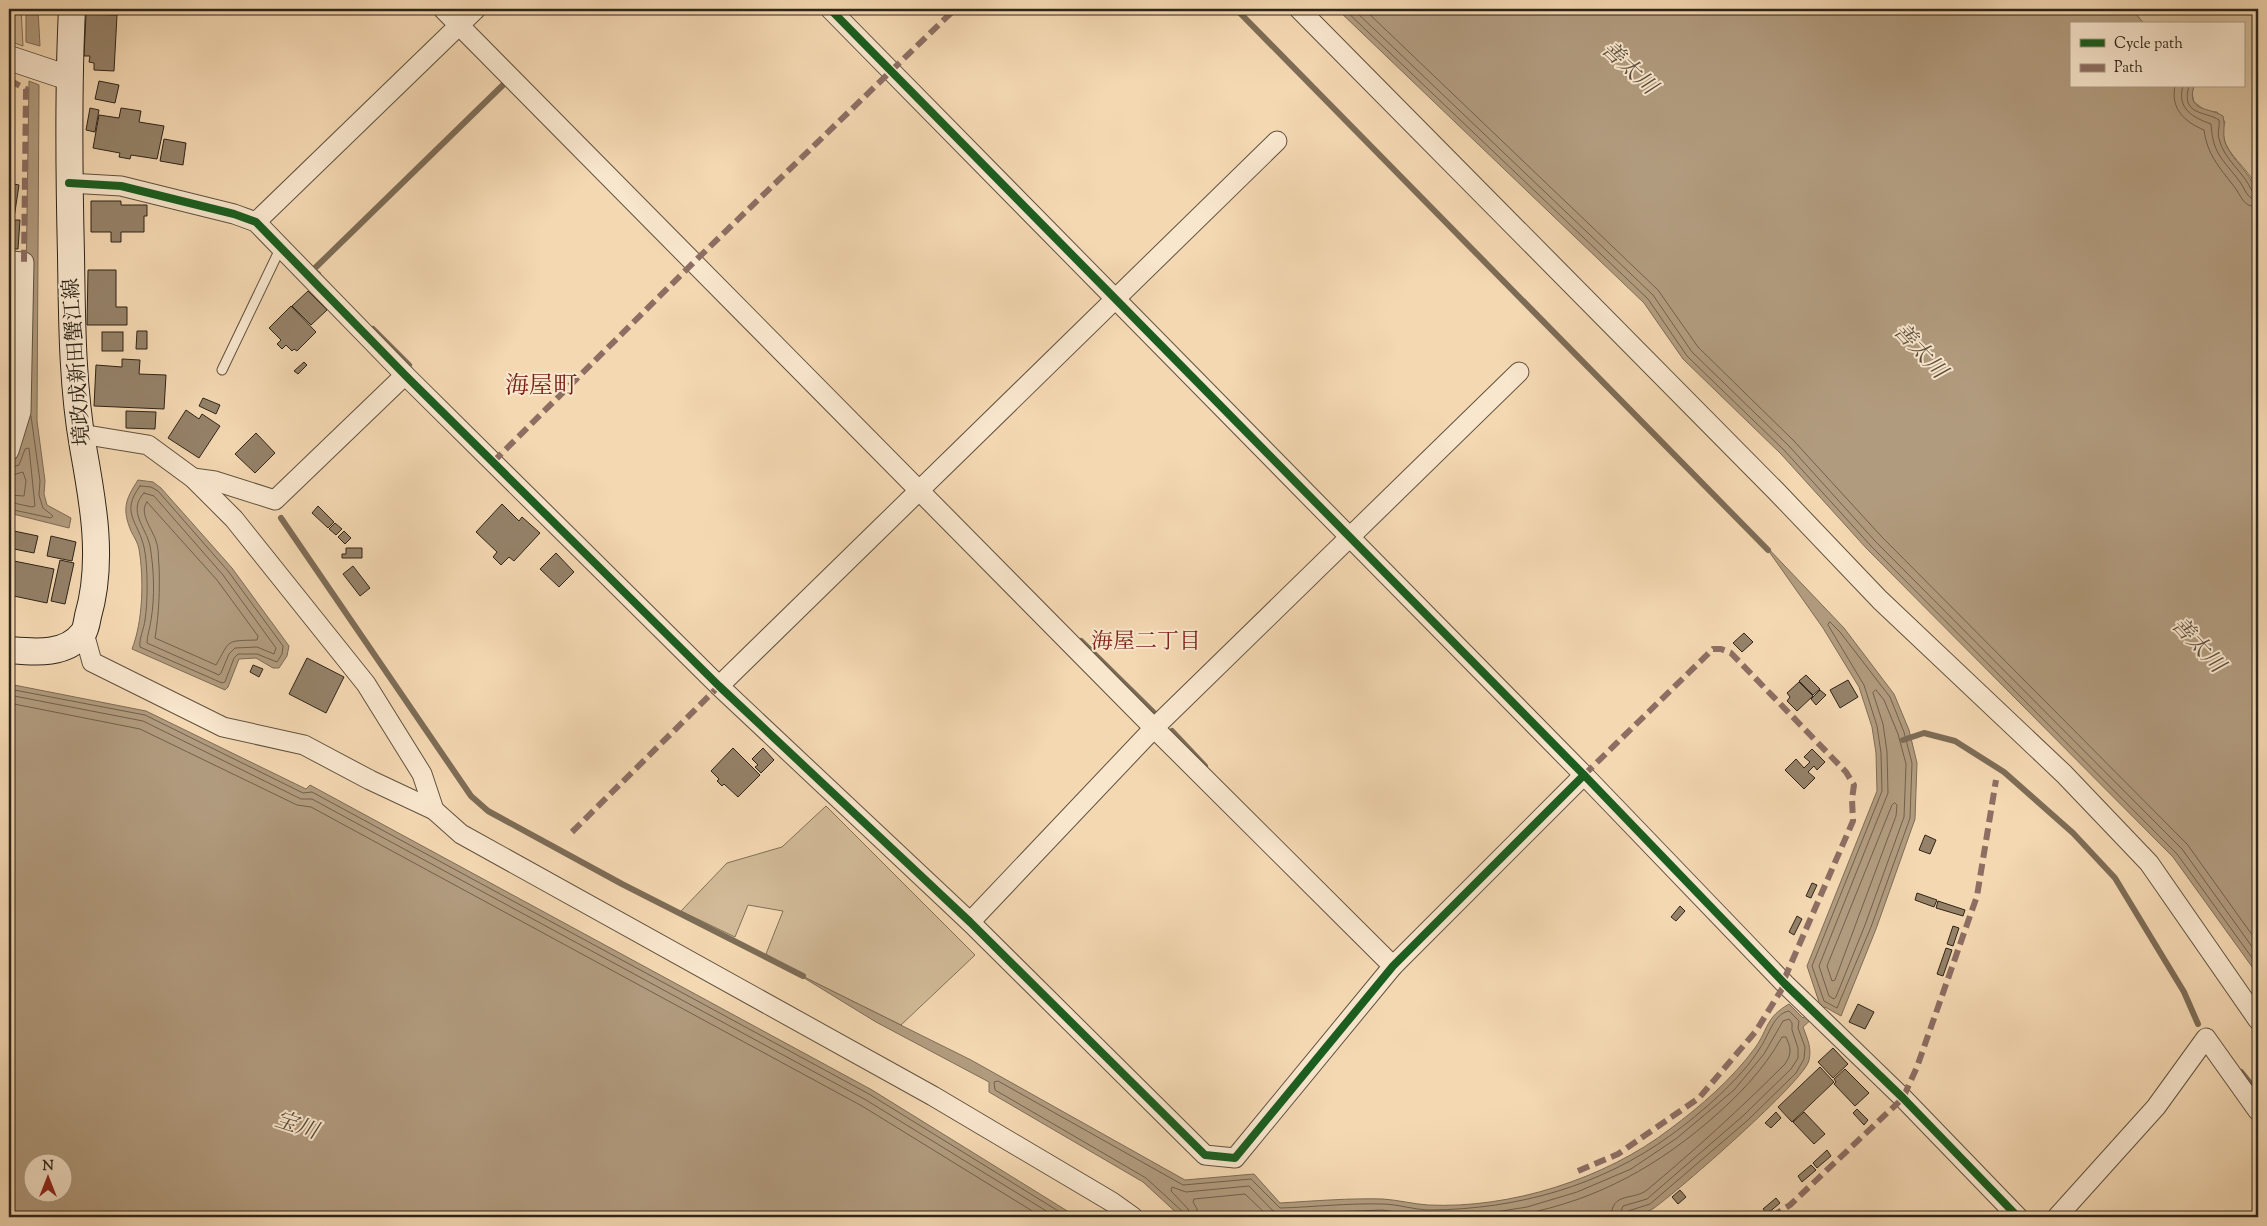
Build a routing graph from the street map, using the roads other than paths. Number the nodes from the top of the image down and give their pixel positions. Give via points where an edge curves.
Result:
1 (72, 9) edge
2 (443, 9) edge
3 (476, 9) edge
4 (830, 9) edge
5 (1299, 9) edge
6 (459, 25) junction
7 (9, 58) edge
8 (69, 78) junction
9 (1277, 141) dead end
10 (69, 183) junction
11 (256, 222) junction
12 (280, 249) junction
13 (9, 261) edge
14 (1116, 298) junction
15 (222, 370) dead end
16 (1519, 372) dead end
17 (405, 375) junction
18 (81, 434) junction
19 (9, 450) edge
20 (193, 478) junction
21 (919, 491) junction
22 (1349, 538) junction
23 (84, 633) junction
24 (9, 650) edge
25 (719, 686) junction
26 (1154, 728) junction
27 (1584, 775) junction
28 (434, 810) junction
29 (970, 922) junction
30 (1393, 966) junction
31 (2258, 1020) edge
32 (2258, 1111) edge
33 (1133, 1217) edge
34 (2018, 1217) edge
35 (2057, 1217) edge

1 - 8 main road, 境政成新田蟹江線
2 - 6 street
3 - 6 street
4 - 14 street
5 - 31 street via 1880,600 2064,774 2149,863
6 - 11 street
6 - 21 street
7 - 8 street
8 - 10 main road, 境政成新田蟹江線
9 - 14 street
10 - 11 street via 121,186
10 - 18 main road, 境政成新田蟹江線 via 72,345
11 - 12 street
12 - 15 lane
12 - 17 street
13 - 19 street via 24,262 21,412
14 - 21 street
14 - 22 street
16 - 22 street
17 - 20 street via 275,500 215,481
17 - 25 street
18 - 20 street via 148,445
18 - 23 main road, 境政成新田蟹江線 via 96,541 94,598
20 - 28 street via 234,519 366,684 422,774
21 - 25 street
21 - 26 street
22 - 26 street
22 - 27 street
23 - 24 main road via 67,646 40,652
23 - 28 street via 92,662 223,728 304,745
25 - 29 street
26 - 29 street
26 - 30 street
27 - 30 street
27 - 34 street via 1785,984
28 - 33 street via 461,834 934,1096
29 - 30 street via 1205,1155 1235,1158
32 - 35 street via 2206,1038 2156,1107

